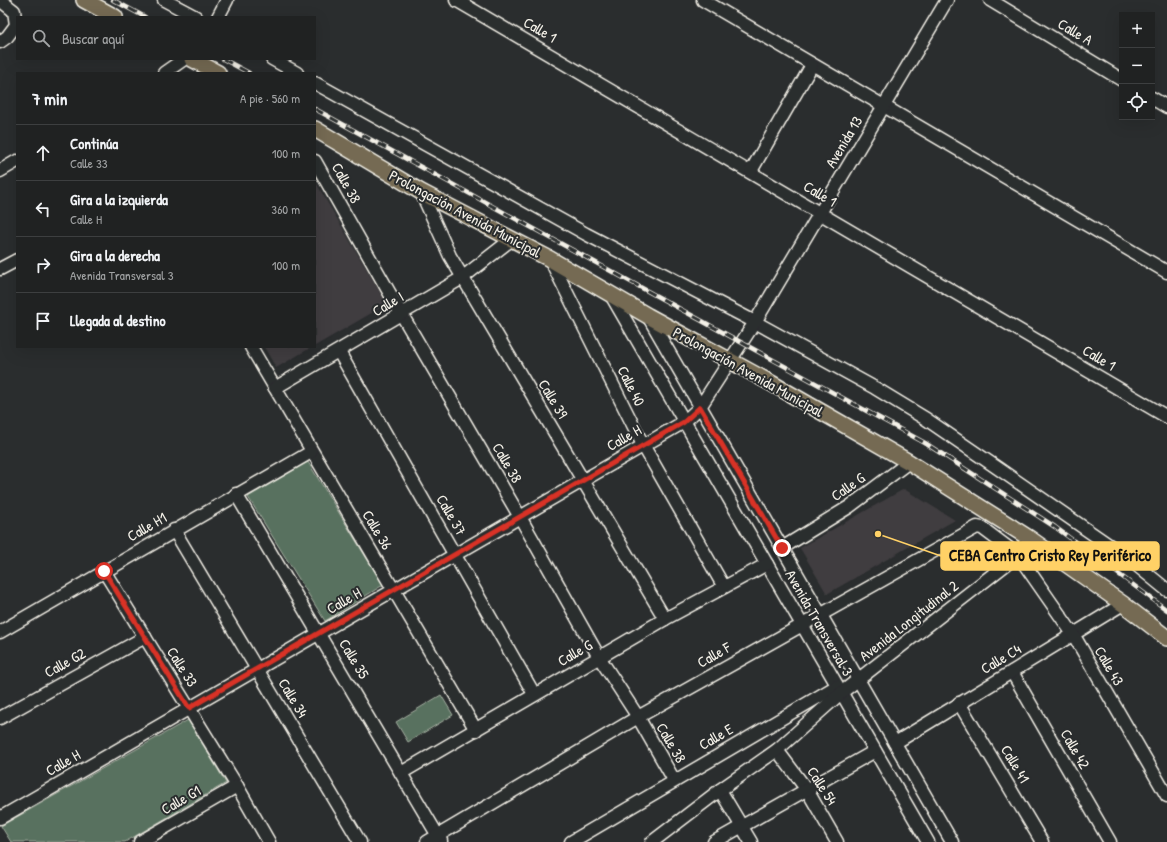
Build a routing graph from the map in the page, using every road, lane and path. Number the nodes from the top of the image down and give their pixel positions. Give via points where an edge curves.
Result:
1 (0, 0) edge
2 (84, 0) edge
3 (164, 0) edge
4 (227, 0) edge
5 (456, 0) edge
6 (703, 0) edge
7 (948, 0) edge
8 (990, 0) edge
9 (113, 16) edge
10 (194, 16) edge
11 (219, 16) edge
12 (0, 42) edge
13 (183, 60) edge
14 (194, 60) edge
15 (274, 60) edge
16 (812, 64) junction
17 (165, 72) edge
18 (216, 72) edge
19 (295, 72) edge
20 (1119, 78) edge
21 (316, 84) edge
22 (1155, 100) edge
23 (883, 106) junction
24 (1167, 107) edge
25 (316, 129) edge
26 (16, 162) edge
27 (316, 163) edge
28 (0, 171) edge
29 (751, 171) junction
30 (421, 192) junction
31 (821, 212) junction
32 (512, 239) junction
33 (550, 259) junction
34 (16, 261) edge
35 (0, 269) edge
36 (1167, 272) edge
37 (462, 278) junction
38 (611, 295) junction
39 (402, 315) junction
40 (648, 316) junction
41 (755, 322) junction
42 (252, 348) edge
43 (338, 352) junction
44 (730, 360) junction
45 (275, 388) junction
46 (700, 407) junction
47 (1167, 417) edge
48 (684, 422) junction
49 (643, 445) junction
50 (311, 452) junction
51 (910, 462) junction
52 (583, 480) junction
53 (236, 494) junction
54 (520, 517) junction
55 (174, 530) junction
56 (1030, 538) junction
57 (782, 548) junction
58 (455, 554) junction
59 (1018, 555) junction
60 (767, 564) junction
61 (104, 571) junction
62 (724, 587) junction
63 (394, 590) junction
64 (1167, 590) edge
65 (1123, 604) junction
66 (820, 614) junction
67 (665, 619) junction
68 (801, 624) junction
69 (0, 632) edge
70 (319, 633) junction
71 (1073, 634) junction
72 (1163, 635) edge
73 (145, 637) junction
74 (1167, 645) edge
75 (599, 657) junction
76 (257, 669) junction
77 (1012, 672) junction
78 (859, 680) junction
79 (839, 689) junction
80 (534, 694) junction
81 (959, 703) junction
82 (189, 708) junction
83 (638, 717) junction
84 (0, 718) edge
85 (476, 730) junction
86 (895, 743) junction
87 (777, 750) junction
88 (875, 751) junction
89 (400, 773) junction
90 (674, 780) junction
91 (237, 786) junction
92 (720, 790) junction
93 (807, 790) junction
94 (1167, 796) edge
95 (0, 818) edge
96 (742, 826) junction
97 (440, 839) edge
98 (658, 840) edge
99 (140, 842) edge
100 (270, 842) edge
101 (360, 842) edge
102 (427, 842) edge
103 (571, 842) edge
104 (714, 842) edge
105 (751, 842) edge
106 (837, 842) edge
107 (928, 842) edge
108 (952, 842) edge
109 (1042, 842) edge
110 (1110, 842) edge

1 - 12 street via 14,11 16,25 7,38
2 - 9 main road
3 - 10 street
4 - 11 street
5 - 29 street, Calle 1
6 - 16 street
7 - 23 street, Avenida 13
8 - 20 street, Calle A
13 - 17 street
14 - 18 main road
15 - 19 street
16 - 23 street
16 - 29 street
21 - 41 street via 586,234
22 - 24 street
23 - 31 street, Avenida 13
23 - 36 street
25 - 30 main road, Prolongación Avenida Municipal
26 - 28 street
27 - 39 street, Calle 38
29 - 31 street, Calle 1
30 - 32 main road, Prolongación Avenida Municipal
30 - 37 street, Calle 39
31 - 41 street, Avenida 13
31 - 47 street, Calle 1
32 - 33 main road, Prolongación Avenida Municipal
32 - 37 street, Calle I
33 - 38 main road, Prolongación Avenida Municipal
33 - 49 street, Calle 40
34 - 35 street
37 - 39 street, Calle I
37 - 52 street, Calle 39
38 - 40 main road, Prolongación Avenida Municipal
38 - 48 street, Avenida Transversal 3
39 - 43 street, Calle I
39 - 54 street, Calle 38
40 - 44 main road, Prolongación Avenida Municipal
40 - 46 street, Avenida Transversal 3
41 - 44 street, Avenida 13
41 - 64 street via 926,419 1128,559
42 - 45 street, Calle 36
43 - 45 street, Calle I
43 - 58 street, Calle 37
44 - 46 street, Avenida 13
44 - 51 main road, Prolongación Avenida Municipal
45 - 50 street, Calle 36
46 - 48 street, Calle H
46 - 57 street, Avenida Transversal 3
48 - 49 street, Calle H
48 - 60 street, Avenida Transversal 3
49 - 52 street, Calle H
49 - 62 street, Calle 40
50 - 53 street, Calle H1
50 - 63 street, Calle 36
51 - 56 main road, Prolongación Avenida Municipal
51 - 57 street, Calle G via 849,507
52 - 54 street, Calle H
52 - 67 street, Calle 39
53 - 55 street, Calle H1
53 - 70 street, Calle 35
54 - 58 street, Calle H
54 - 75 street, Calle 38
55 - 61 street, Calle H1
55 - 76 street, Calle 34
56 - 59 street, Avenida Longitudinal 2
56 - 65 main road, Prolongación Avenida Municipal
57 - 66 street, Avenida Transversal 3
58 - 63 street, Calle H
58 - 80 street, Calle 37
59 - 66 street, Calle F via 982,528 976,527
59 - 71 street, Calle 43
59 - 78 street, Avenida Longitudinal 2
60 - 62 street, Calle G
60 - 68 street, Avenida Transversal 3
61 - 69 street, Calle H1
61 - 73 street, Calle 33
62 - 67 street, Calle G
63 - 70 street, Calle H
63 - 85 street, Calle 36
65 - 71 street, Calle C4
65 - 72 main road, Prolongación Avenida Municipal
66 - 68 street, Calle F
66 - 78 street, Avenida Transversal 3
67 - 75 street, Calle G
68 - 79 street, Avenida Transversal 3
68 - 83 street, Calle F
70 - 76 street, Calle H
70 - 89 street, Calle 35
71 - 77 street, Calle C4
71 - 94 street, Calle 43
72 - 74 street
73 - 82 street, Calle 33
73 - 84 street, Calle G2
75 - 80 street, Calle G
75 - 83 street, Calle 38
76 - 82 street, Calle H
76 - 101 street, Calle 34
77 - 81 street, Calle C4
77 - 110 street, Calle 42
78 - 79 street, Avenida Longitudinal 2
78 - 86 street, Avenida Transversal 3
79 - 87 street, Avenida Longitudinal 2
79 - 88 street, Avenida Transversal 3
79 - 90 street, Calle E
80 - 85 street, Calle G
81 - 86 street, Calle C4
81 - 109 street, Calle 41
82 - 91 street, Calle 33
82 - 95 street, Calle H
83 - 90 street, Calle 38
83 - 97 street, Calle F
85 - 89 street, Calle G
86 - 108 street, Avenida Transversal 3
87 - 92 street, Avenida Longitudinal 2
87 - 93 street, Calle 54
88 - 93 street
88 - 107 street, Avenida Transversal 3
89 - 97 street, Calle 35
90 - 103 street, Calle E
91 - 99 street, Calle G1
91 - 100 street, Calle 33
92 - 96 street
92 - 98 street, Avenida Longitudinal 2
93 - 96 street
93 - 106 street, Calle 54
96 - 104 street
96 - 105 street
97 - 102 street, Calle F

